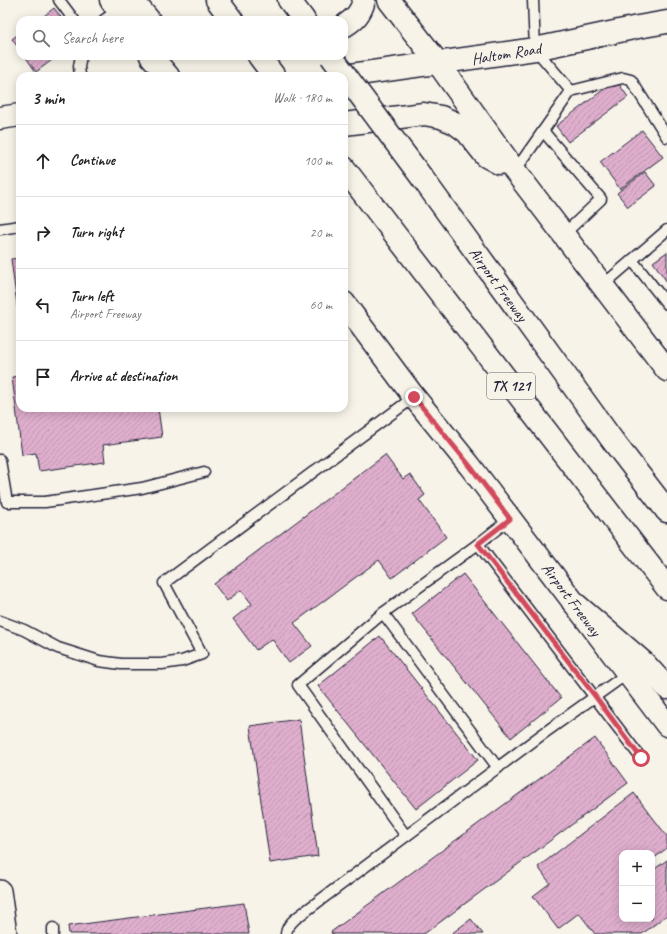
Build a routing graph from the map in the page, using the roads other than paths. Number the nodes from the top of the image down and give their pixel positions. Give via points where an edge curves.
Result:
1 (59, 0) edge
2 (217, 0) edge
3 (289, 0) edge
4 (364, 0) edge
5 (389, 0) edge
6 (533, 0) edge
7 (118, 10) edge
8 (71, 16) edge
9 (137, 16) edge
10 (229, 16) edge
11 (301, 16) edge
12 (667, 22) edge
13 (348, 24) edge
14 (535, 48) junction
15 (80, 60) edge
16 (154, 60) edge
17 (262, 60) edge
18 (334, 60) edge
19 (438, 63) junction
20 (80, 72) edge
21 (165, 72) edge
22 (271, 72) edge
23 (343, 72) edge
24 (348, 75) edge
25 (348, 79) edge
26 (571, 91) junction
27 (16, 116) edge
28 (0, 118) edge
29 (348, 124) edge
30 (542, 131) junction
31 (667, 137) edge
32 (515, 171) junction
33 (350, 175) edge
34 (16, 227) edge
35 (0, 229) edge
36 (667, 230) edge
37 (563, 235) junction
38 (632, 260) junction
39 (602, 286) junction
40 (667, 304) edge
41 (348, 308) edge
42 (667, 370) edge
43 (414, 397) junction
44 (0, 460) edge
45 (204, 472) dead end
46 (667, 511) edge
47 (510, 519) junction
48 (478, 544) junction
49 (667, 588) edge
50 (573, 602) junction
51 (383, 613) junction
52 (0, 621) edge
53 (628, 673) junction
54 (667, 688) edge
55 (595, 696) junction
56 (667, 725) edge
57 (641, 758) dead end
58 (498, 768) junction
59 (406, 836) junction
60 (0, 894) edge
61 (6, 934) edge
62 (286, 934) edge

1 - 8 lane
2 - 10 main road
3 - 11 main road
4 - 13 main road via 361,11
5 - 19 main road
6 - 14 lane
7 - 9 main road
12 - 14 main road, Haltom Road
14 - 19 main road, Haltom Road
14 - 26 lane
15 - 20 lane
16 - 21 main road
17 - 22 main road
18 - 23 main road, Airport Freeway / TX 121, bridge
19 - 24 main road, Haltom Road
19 - 32 main road
25 - 46 main road, Airport Freeway / TX 121, bridge
26 - 30 lane
26 - 31 lane via 623,78 631,80
27 - 28 main road
29 - 32 main road via 424,114 441,117 456,123 467,132 486,156
30 - 32 lane
30 - 37 lane via 601,199
32 - 37 main road
33 - 49 main road, TX 121
34 - 35 lane
36 - 38 lane
37 - 39 main road
38 - 39 lane
38 - 40 lane
39 - 42 main road
41 - 43 main road, Airport Freeway
43 - 47 main road, Airport Freeway
43 - 52 lane via 164,583 202,654 162,664 99,661 58,648
44 - 45 lane via 7,502 45,502 142,488
47 - 48 lane
47 - 50 main road, Airport Freeway
48 - 51 lane
48 - 55 lane
50 - 53 main road, Airport Freeway
50 - 54 main road via 644,663
51 - 58 lane
51 - 59 lane via 298,685
53 - 55 lane
53 - 56 main road, Airport Freeway
55 - 57 lane
55 - 58 lane
58 - 59 lane
59 - 62 lane via 291,923
60 - 61 street

